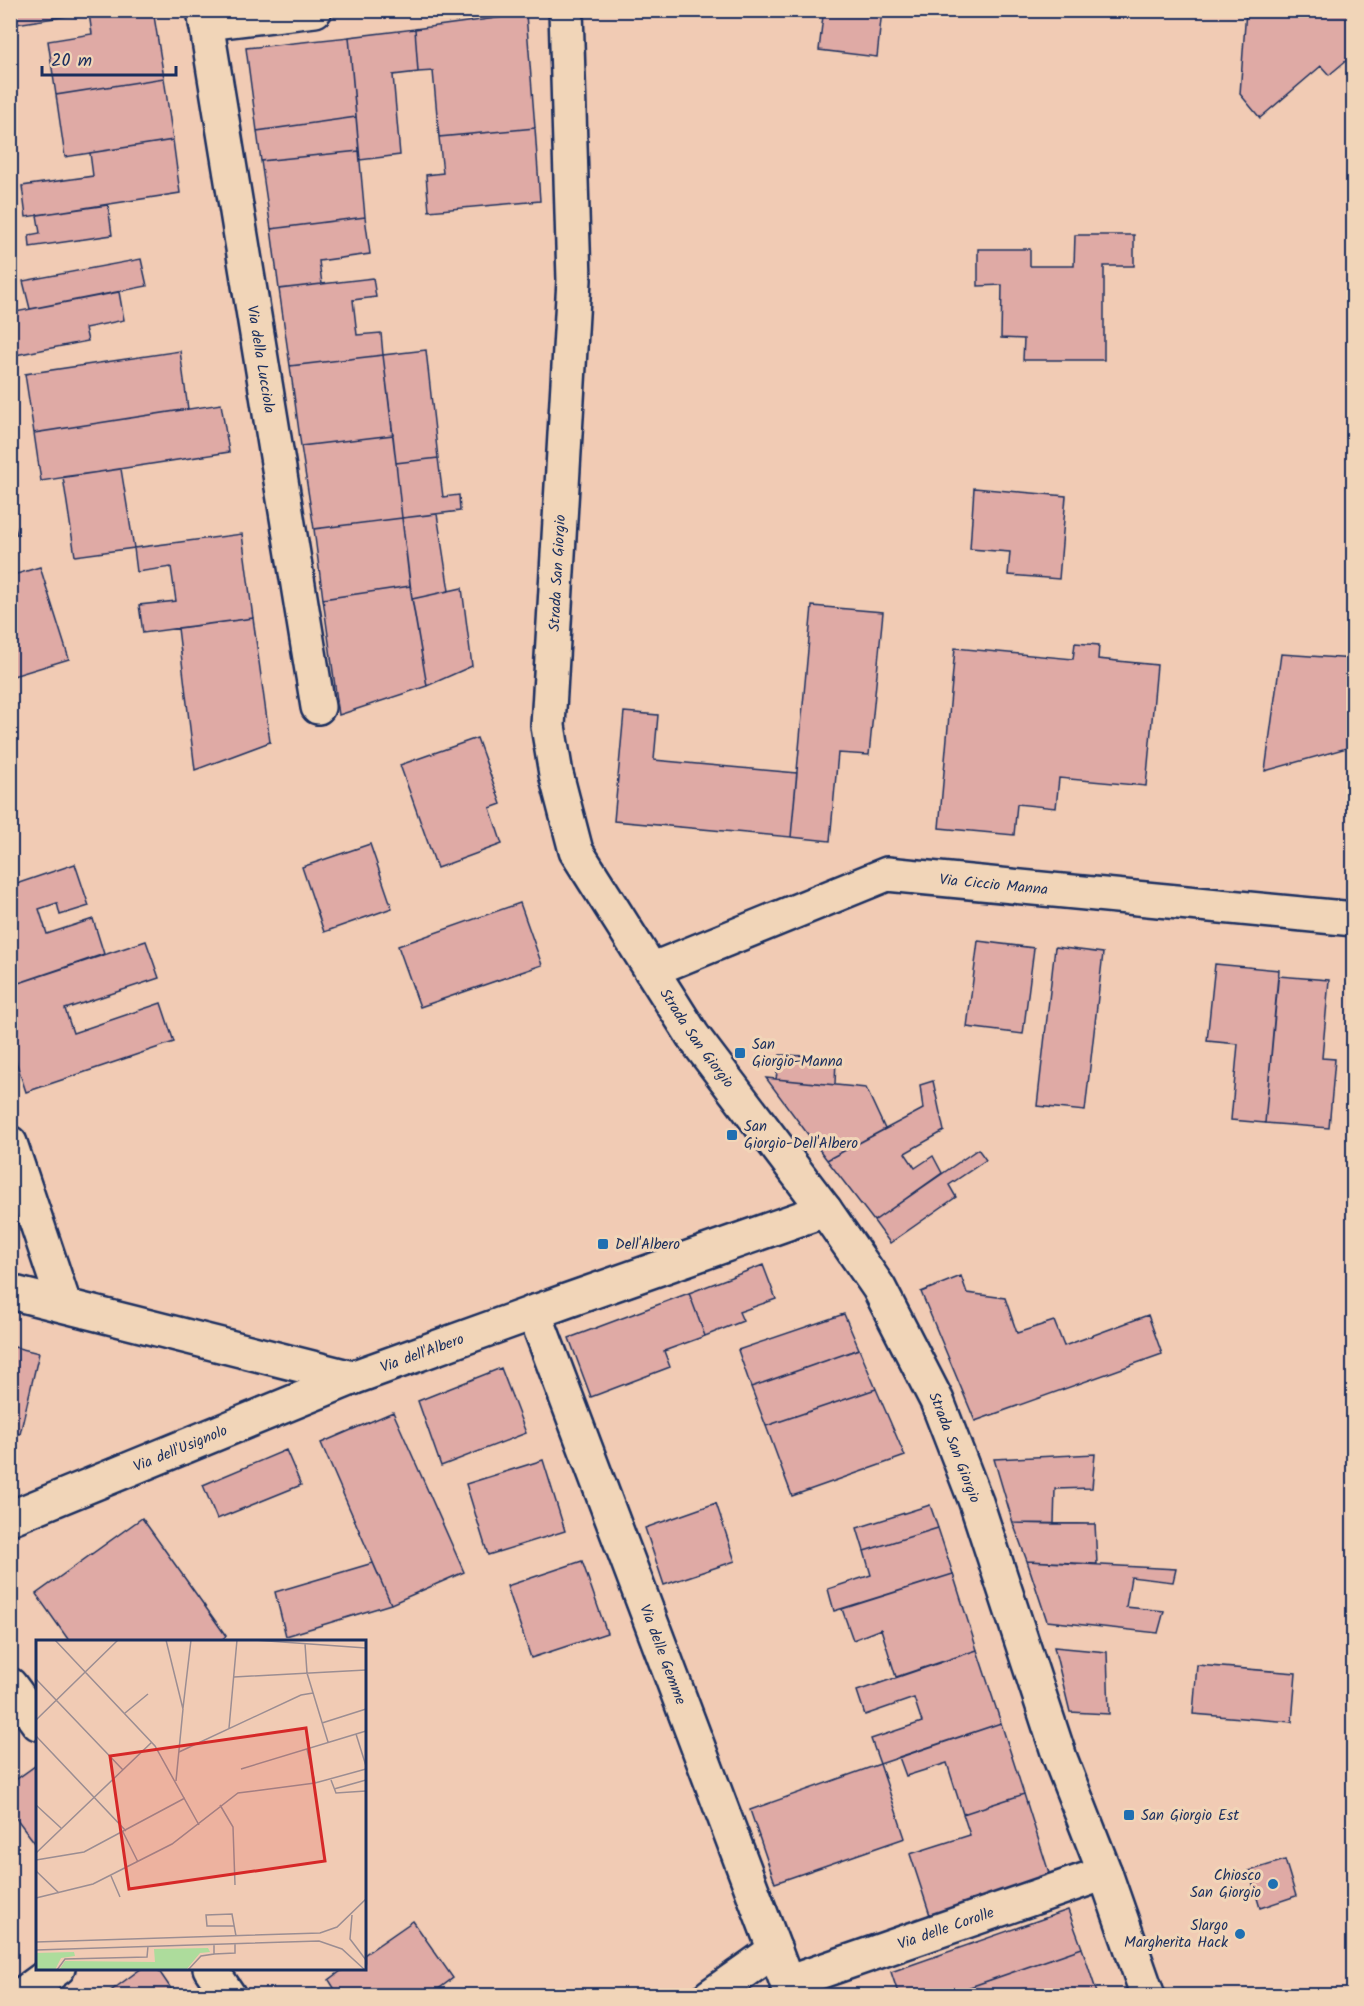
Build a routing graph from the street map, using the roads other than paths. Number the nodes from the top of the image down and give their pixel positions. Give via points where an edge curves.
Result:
1 (315, 10) edge
2 (566, 10) edge
3 (205, 17) edge
4 (318, 707) dead end
5 (1353, 919) edge
6 (651, 970) junction
7 (10, 1143) edge
8 (825, 1210) junction
9 (10, 1292) edge
10 (64, 1304) junction
11 (534, 1312) junction
12 (352, 1378) junction
13 (10, 1518) edge
14 (10, 1685) edge
15 (36, 1720) edge
16 (1105, 1873) junction
17 (775, 1950) junction
18 (55, 1970) edge
19 (211, 1970) edge
20 (790, 1989) edge
21 (20, 1995) edge
22 (229, 1995) edge
23 (710, 1995) edge
24 (1148, 1995) edge

1 - 3 street
2 - 6 street, Strada San Giorgio via 573,280 548,726 576,850
3 - 4 street, Via della Lucciola
5 - 6 street, Via Ciccio Manna via 887,874
6 - 8 street, Strada San Giorgio via 693,1036
7 - 10 street
8 - 11 street, Via dell'Albero
8 - 16 street, Strada San Giorgio via 879,1288 937,1401 976,1502 1060,1758
9 - 10 street
10 - 12 street
11 - 12 street, Via dell'Albero
11 - 17 street, Via delle Gemme
12 - 13 street, Via dell'Usignolo
14 - 15 street
16 - 20 street, Via delle Corolle
16 - 24 street, Strada San Giorgio
17 - 20 street, Via delle Gemme
17 - 23 street
18 - 21 street
19 - 22 street

